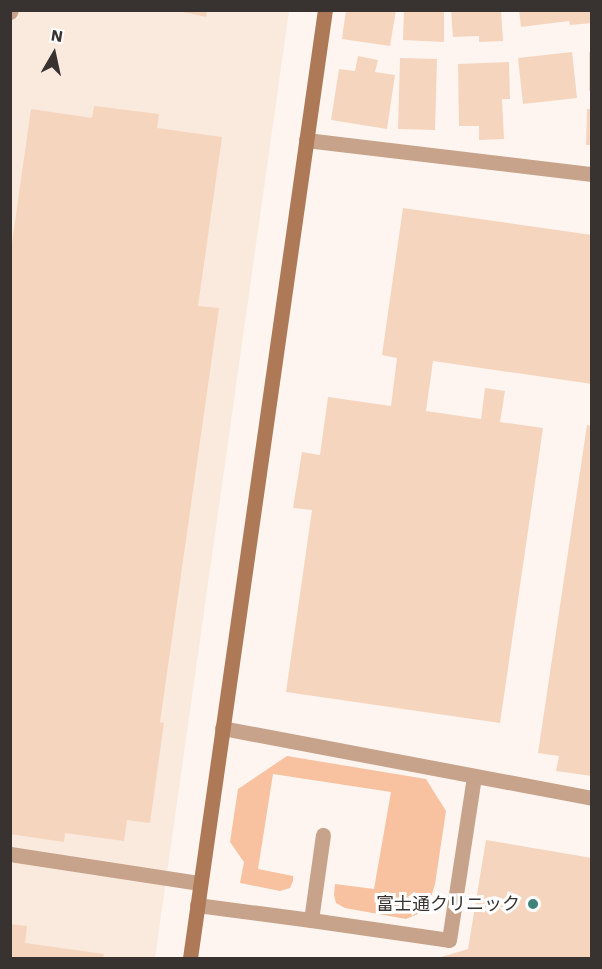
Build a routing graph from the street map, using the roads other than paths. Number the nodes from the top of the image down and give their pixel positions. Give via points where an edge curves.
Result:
1 (325, 10) edge
2 (306, 140) junction
3 (591, 174) edge
4 (222, 728) junction
5 (474, 776) junction
6 (591, 798) edge
7 (323, 835) dead end
8 (10, 854) edge
9 (200, 883) junction
10 (197, 905) junction
11 (311, 920) junction
12 (190, 958) edge

1 - 2 street
2 - 3 street
2 - 4 street
4 - 5 street
4 - 9 street
5 - 6 street
5 - 11 street via 449,940
7 - 11 street
8 - 9 street
9 - 10 street
10 - 11 street
10 - 12 street

